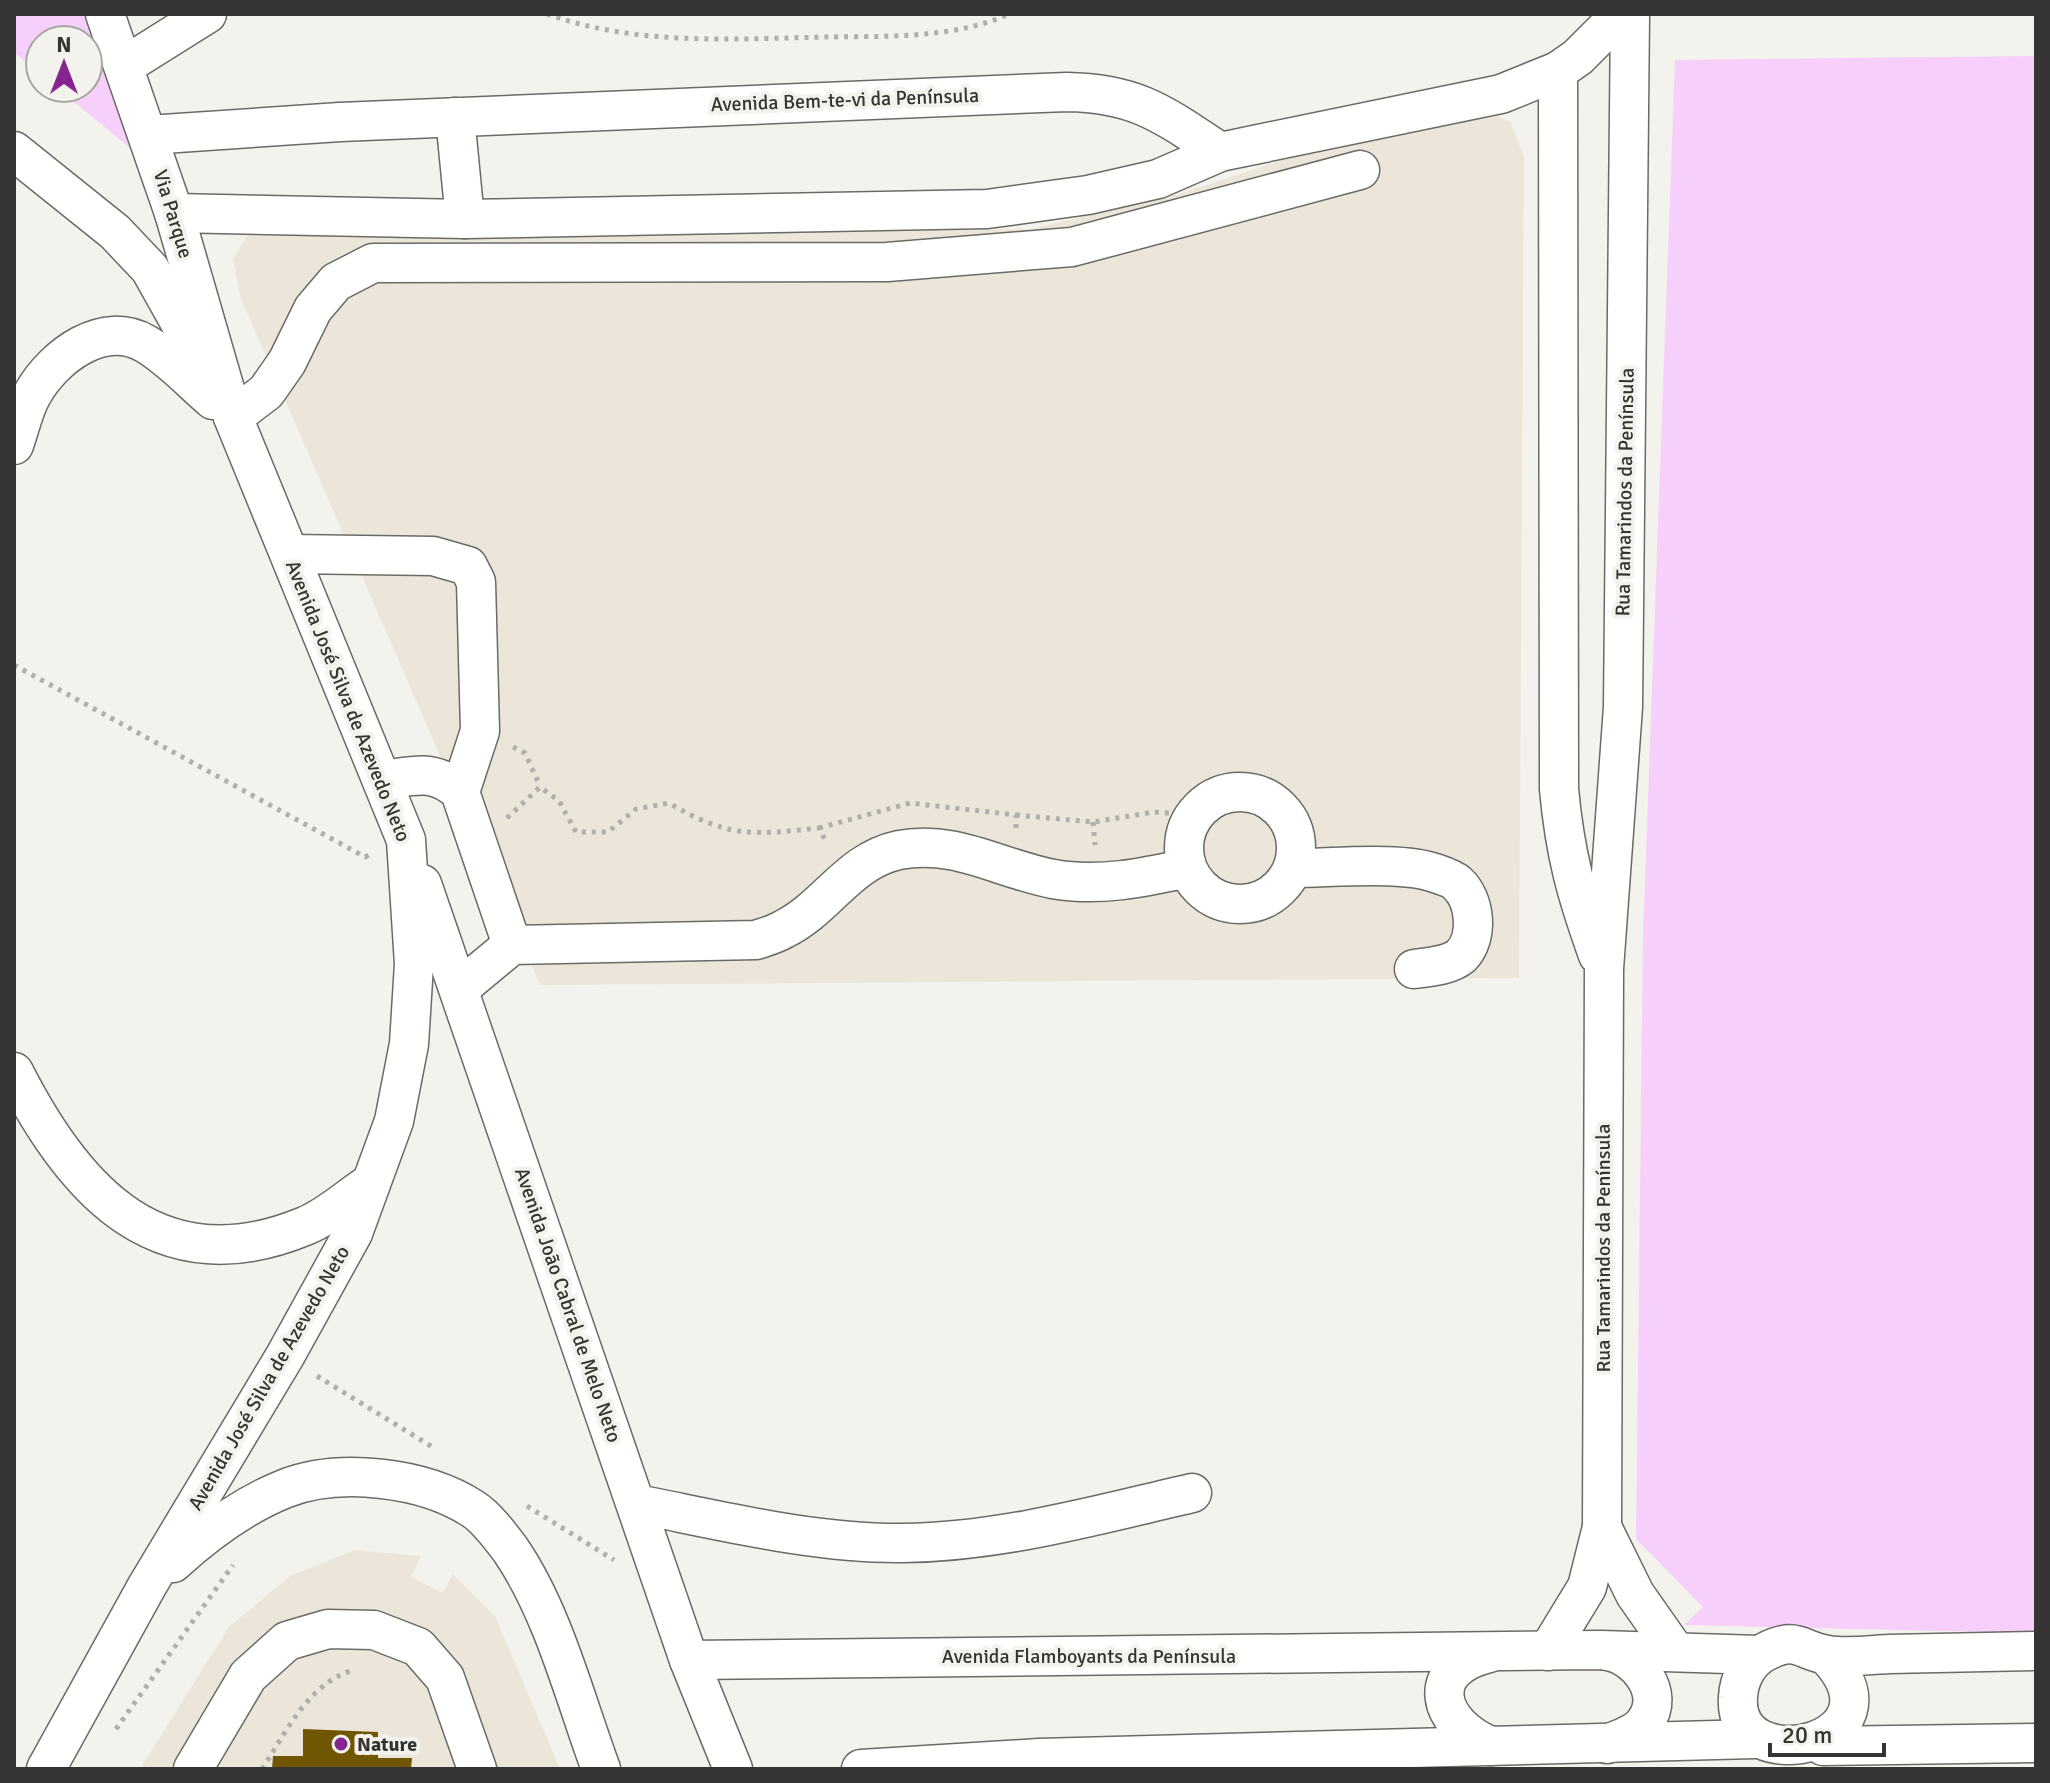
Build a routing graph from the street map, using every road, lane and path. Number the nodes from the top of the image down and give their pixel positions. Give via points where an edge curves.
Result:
1 (105, 14) edge
2 (207, 14) edge
3 (547, 14) edge
4 (1009, 14) edge
5 (1621, 14) edge
6 (1630, 14) edge
7 (124, 66) junction
8 (1558, 71) junction
9 (455, 117) junction
10 (148, 135) junction
11 (14, 151) edge
12 (1220, 152) junction
13 (1360, 170) dead end
14 (174, 213) junction
15 (465, 219) junction
16 (233, 417) junction
17 (14, 445) edge
18 (290, 554) junction
19 (14, 665) edge
20 (383, 780) junction
21 (460, 792) junction
22 (1016, 815) dead end
23 (1193, 815) junction
24 (406, 840) junction
25 (478, 847) junction
26 (1187, 868) junction
27 (1294, 868) junction
28 (843, 878) junction
29 (512, 945) junction
30 (1414, 969) dead end
31 (1604, 969) junction
32 (459, 989) junction
33 (14, 1072) edge
34 (371, 1183) junction
35 (1192, 1493) dead end
36 (637, 1504) junction
37 (1602, 1527) junction
38 (240, 1555) dead end
39 (147, 1586) junction
40 (1601, 1650) junction
41 (1548, 1651) junction
42 (1675, 1651) junction
43 (2036, 1651) edge
44 (1489, 1653) junction
45 (1759, 1655) junction
46 (1826, 1655) junction
47 (689, 1660) junction
48 (356, 1669) dead end
49 (112, 1734) dead end
50 (2036, 1743) edge
51 (1584, 1753) edge
52 (1478, 1754) edge
53 (1786, 1754) edge
54 (46, 1769) edge
55 (193, 1769) edge
56 (262, 1769) edge
57 (477, 1769) edge
58 (601, 1769) edge
59 (733, 1769) edge
60 (861, 1769) edge

1 - 7 street, Via Parque
2 - 7 street
3 - 4 path via 572,23 686,40 913,35
5 - 8 street
6 - 31 street, Rua Tamarindos da Península via 1623,707
7 - 10 street, Via Parque
8 - 12 street via 1501,94
8 - 31 street, Rua Tamarindos da Península via 1559,789 1572,884
9 - 10 street, Avenida Bem-te-vi da Península
9 - 12 street, Avenida Bem-te-vi da Península via 1100,92 1159,112
9 - 15 street
10 - 14 street, Via Parque
11 - 16 street via 115,232 150,269
12 - 15 street via 1158,179 987,209
13 - 16 street via 1072,247 887,262 373,263 336,282 313,309 266,392
14 - 15 street
14 - 16 street, Via Parque
16 - 17 street via 146,343 123,336 92,339 60,358 33,393
16 - 18 street, Avenida José Silva de Azevedo Neto
18 - 20 street, Avenida José Silva de Azevedo Neto
18 - 21 street via 433,556 468,566 476,582 480,731
19 - 24 path via 365,857
20 - 21 street via 427,775 445,779
20 - 24 street, Avenida José Silva de Azevedo Neto
21 - 25 street
22 - 23 path via 1093,822 1154,812
23 - 26 street via 1183,841
23 - 27 street via 1214,798 1240,791 1267,797 1287,815 1297,841
24 - 32 street, Avenida João Cabral de Melo Neto
24 - 34 street, Avenida José Silva de Azevedo Neto via 414,964 409,1044 394,1121
25 - 28 path via 540,787 559,801 576,832 608,832 636,809 669,803 702,822 755,835 819,828
25 - 29 street
26 - 27 street via 1202,890 1227,903 1254,903 1278,890
26 - 28 street via 1096,882 1053,879 978,854 938,848 899,850 865,862
27 - 30 street via 1406,869 1433,872 1458,883 1471,906 1473,934 1460,956 1440,966
28 - 29 street via 786,929 756,940
29 - 32 street
31 - 37 street, Rua Tamarindos da Península
32 - 36 street, Avenida João Cabral de Melo Neto
33 - 34 street via 42,1127 84,1181 132,1222 190,1243 244,1244 307,1226
34 - 39 street, Avenida José Silva de Azevedo Neto via 353,1233 285,1356
35 - 36 street via 980,1538 902,1543 832,1538
36 - 47 street, Avenida João Cabral de Melo Neto
37 - 41 street, Rua Tamarindos da Península via 1587,1587
37 - 42 street, Rua Tamarindos da Península via 1635,1594
38 - 49 path
39 - 54 street, Avenida José Silva de Azevedo Neto
39 - 58 street via 213,1527 286,1489 380,1477 427,1489 475,1510 510,1548 537,1595
40 - 41 street, Avenida Flamboyants da Península
40 - 42 street, Avenida Flamboyants da Península
40 - 51 street, Avenida Flamboyants da Península via 1630,1658 1641,1669 1651,1697 1648,1719
41 - 44 street, Avenida Flamboyants da Península
42 - 45 street, Avenida Flamboyants da Península
43 - 46 street
44 - 47 street, Avenida Flamboyants da Península
44 - 52 street, Avenida Flamboyants da Península via 1459,1665 1443,1691 1443,1702
45 - 46 street via 1792,1644
45 - 53 street via 1746,1669 1737,1706 1743,1724
46 - 53 street via 1839,1668 1848,1701 1845,1719 1836,1734
47 - 59 street, Avenida João Cabral de Melo Neto
48 - 56 path via 331,1676 309,1697
50 - 53 street, Avenida Flamboyants da Península
51 - 52 street, Avenida Flamboyants da Península
51 - 53 street, Avenida Flamboyants da Península
52 - 60 street, Avenida Flamboyants da Península via 1039,1758
55 - 57 street via 248,1676 287,1641 328,1629 374,1630 418,1647 445,1678

